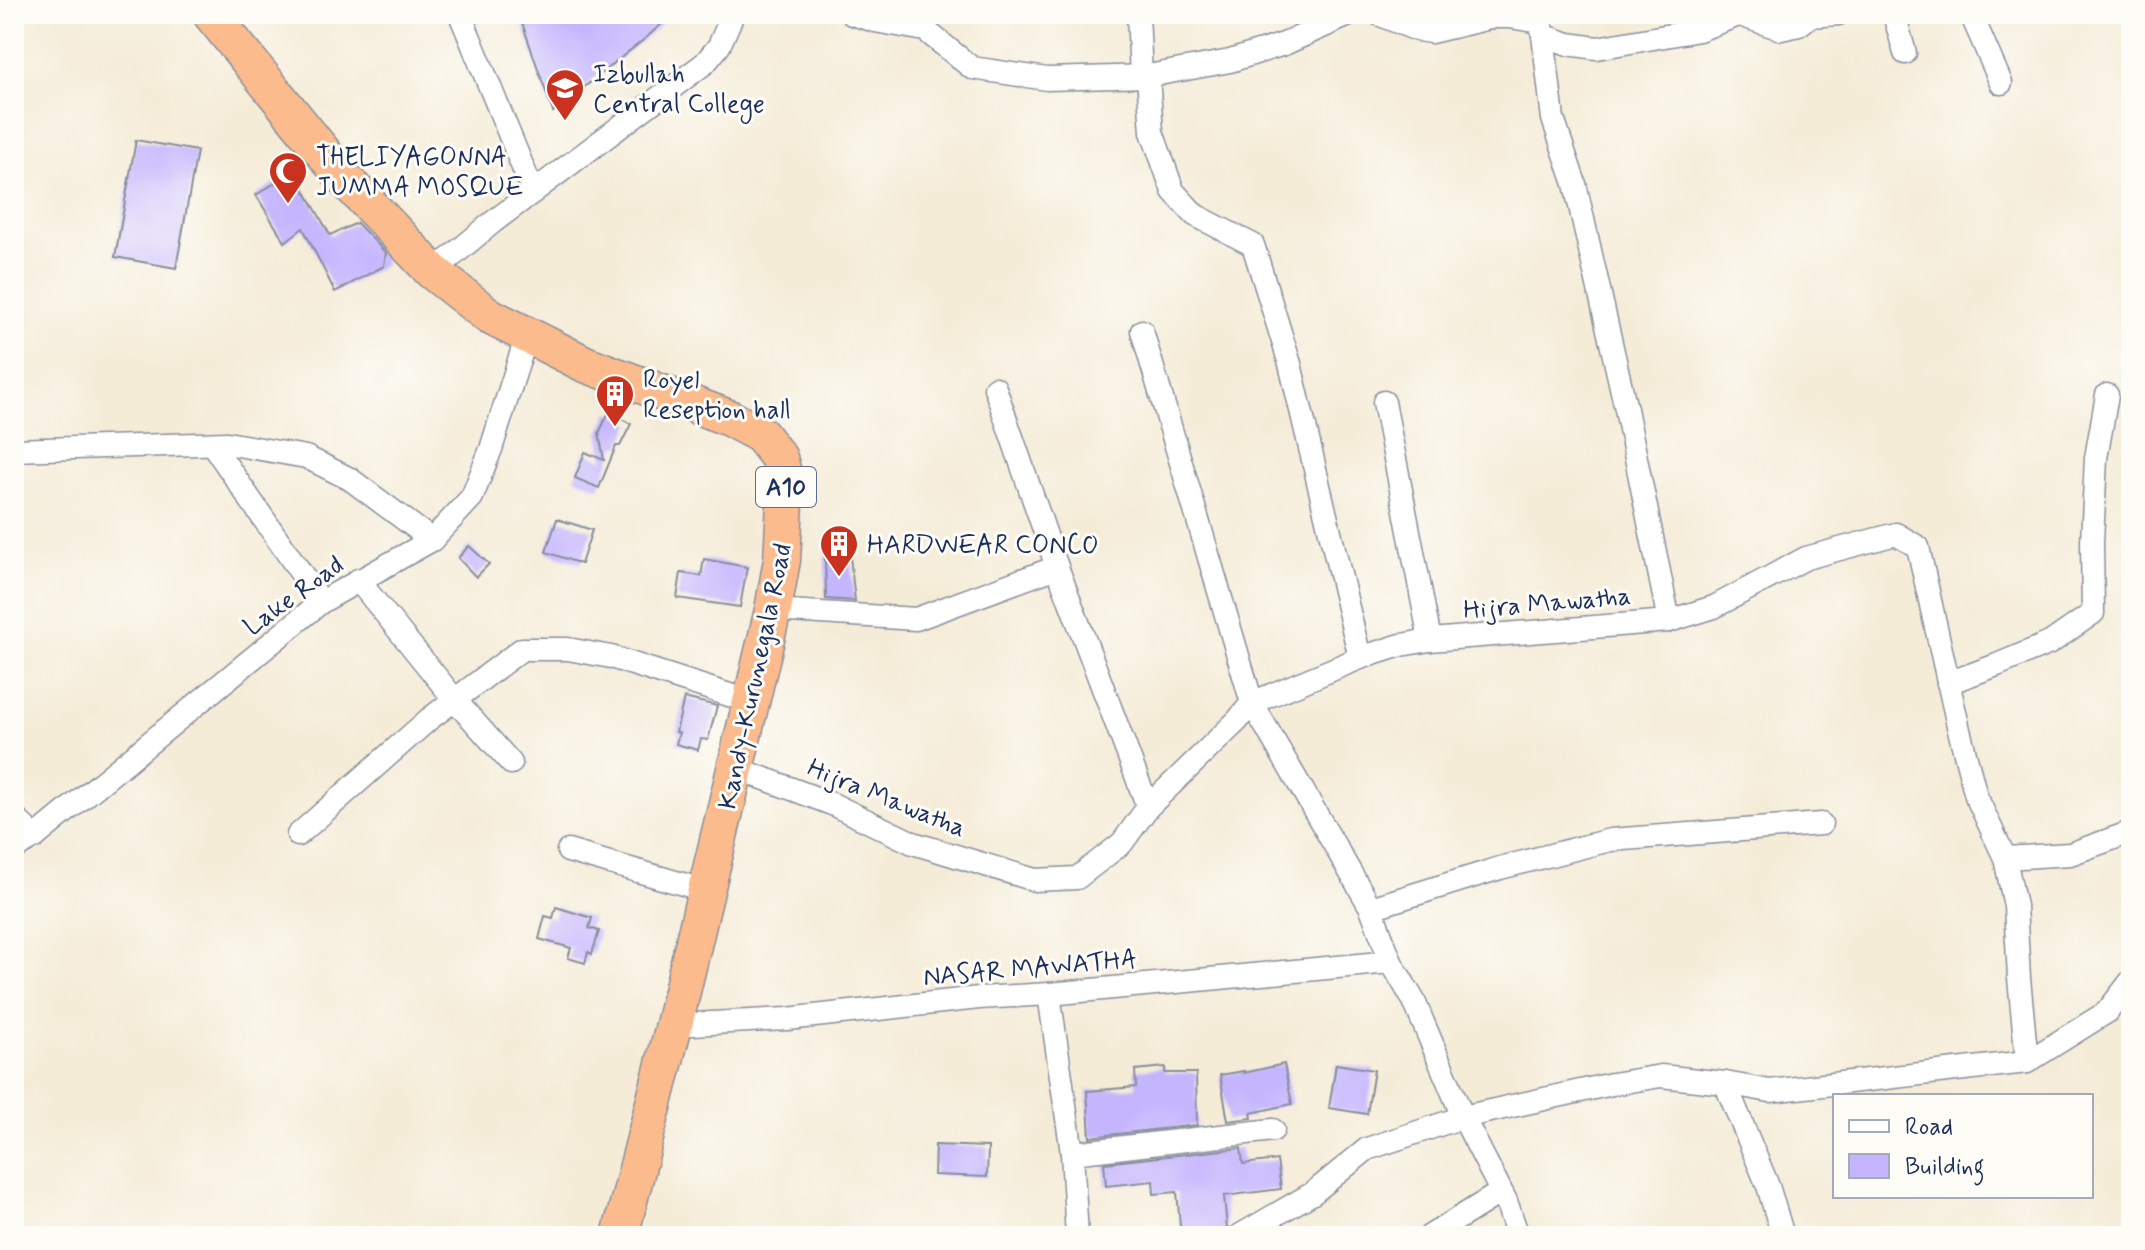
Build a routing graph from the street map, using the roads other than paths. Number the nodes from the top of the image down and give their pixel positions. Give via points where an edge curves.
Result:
1 (211, 14) edge
2 (460, 14) edge
3 (733, 14) edge
4 (852, 14) edge
5 (1138, 14) edge
6 (1378, 14) edge
7 (1741, 14) edge
8 (1838, 14) edge
9 (1894, 14) edge
10 (1971, 14) edge
11 (1344, 15) edge
12 (1541, 24) edge
13 (1905, 53) dead end
14 (1144, 76) junction
15 (2001, 83) dead end
16 (533, 192) junction
17 (433, 272) junction
18 (1142, 331) dead end
19 (527, 335) junction
20 (995, 388) dead end
21 (2107, 395) dead end
22 (1384, 402) dead end
23 (212, 444) junction
24 (14, 450) edge
25 (432, 540) junction
26 (1057, 567) junction
27 (358, 580) junction
28 (321, 602) junction
29 (773, 610) junction
30 (1669, 621) junction
31 (1430, 640) junction
32 (1360, 658) junction
33 (1948, 683) junction
34 (455, 700) junction
35 (751, 702) junction
36 (1252, 703) junction
37 (511, 763) dead end
38 (736, 768) junction
39 (1148, 807) junction
40 (14, 817) edge
41 (1821, 824) dead end
42 (2131, 832) edge
43 (298, 835) dead end
44 (35, 837) junction
45 (14, 849) edge
46 (568, 851) dead end
47 (2005, 858) junction
48 (707, 891) junction
49 (1371, 908) junction
50 (1391, 962) junction
51 (2131, 981) edge
52 (1049, 994) junction
53 (674, 1025) junction
54 (2027, 1062) junction
55 (1725, 1083) junction
56 (1463, 1117) junction
57 (1273, 1130) dead end
58 (1072, 1153) junction
59 (1501, 1192) junction
60 (620, 1236) edge
61 (1077, 1236) edge
62 (1239, 1236) edge
63 (1430, 1236) edge
64 (1518, 1236) edge
65 (1783, 1236) edge

1 - 17 highway, Kandy-Kurunegala Road / A10 via 344,178
2 - 16 street
3 - 16 street via 705,63
4 - 14 street via 925,30 972,68 1047,79
5 - 14 street
6 - 12 street via 1431,32 1494,17
7 - 8 street via 1781,29 1810,16
7 - 12 street via 1699,30 1597,48 1568,44
9 - 13 street
10 - 15 street
11 - 14 street via 1252,55
12 - 30 street via 1553,119 1575,184
14 - 32 street via 1152,132 1173,191 1195,215 1253,245 1290,364
16 - 17 street
17 - 19 highway, Kandy-Kurunegala Road / A10 via 489,316
18 - 36 street
19 - 25 street, Lake Road via 472,497
19 - 29 highway, Kandy-Kurunegala Road / A10 via 761,435 779,458 786,484
20 - 26 street
21 - 33 street via 2096,458 2093,613 2050,643
22 - 31 street
23 - 24 street
23 - 25 street via 306,457 350,479
23 - 28 street
25 - 27 street, Lake Road
26 - 29 street via 916,619
26 - 39 street
27 - 28 street, Lake Road
27 - 34 street
28 - 44 street, Lake Road
29 - 35 highway, Kandy-Kurunegala Road / A10
30 - 31 street, Hijra Mawatha
30 - 33 street, Hijra Mawatha via 1714,607 1806,558 1896,534 1918,547
31 - 32 street, Hijra Mawatha
32 - 36 street, Hijra Mawatha
33 - 47 street, Hijra Mawatha via 1976,796
34 - 35 street via 522,649 568,649 611,657
34 - 37 street
34 - 43 street
35 - 38 highway, Kandy-Kurunegala Road / A10
36 - 39 street, Hijra Mawatha
36 - 49 street
38 - 39 street, Hijra Mawatha via 832,804 913,843 1035,880 1077,878 1122,843
38 - 48 highway, Kandy-Kurunegala Road / A10
40 - 44 street
41 - 49 street via 1610,840
42 - 47 street via 2070,854
44 - 45 street, Lake Road
46 - 48 street
47 - 54 street, Hijra Mawatha via 2015,906
48 - 53 highway, Kandy-Kurunegala Road / A10
49 - 50 street
50 - 52 street, NASAR MAWATHA
50 - 56 street via 1414,1001
51 - 54 street via 2107,1012
52 - 53 street, NASAR MAWATHA
52 - 58 street
53 - 60 highway, Kandy-Kurunegala Road / A10
54 - 55 street via 1770,1091
55 - 56 street via 1661,1076
55 - 65 street
56 - 59 street
56 - 62 street via 1367,1149 1313,1193
57 - 58 street
58 - 61 street
59 - 63 street
59 - 64 street

